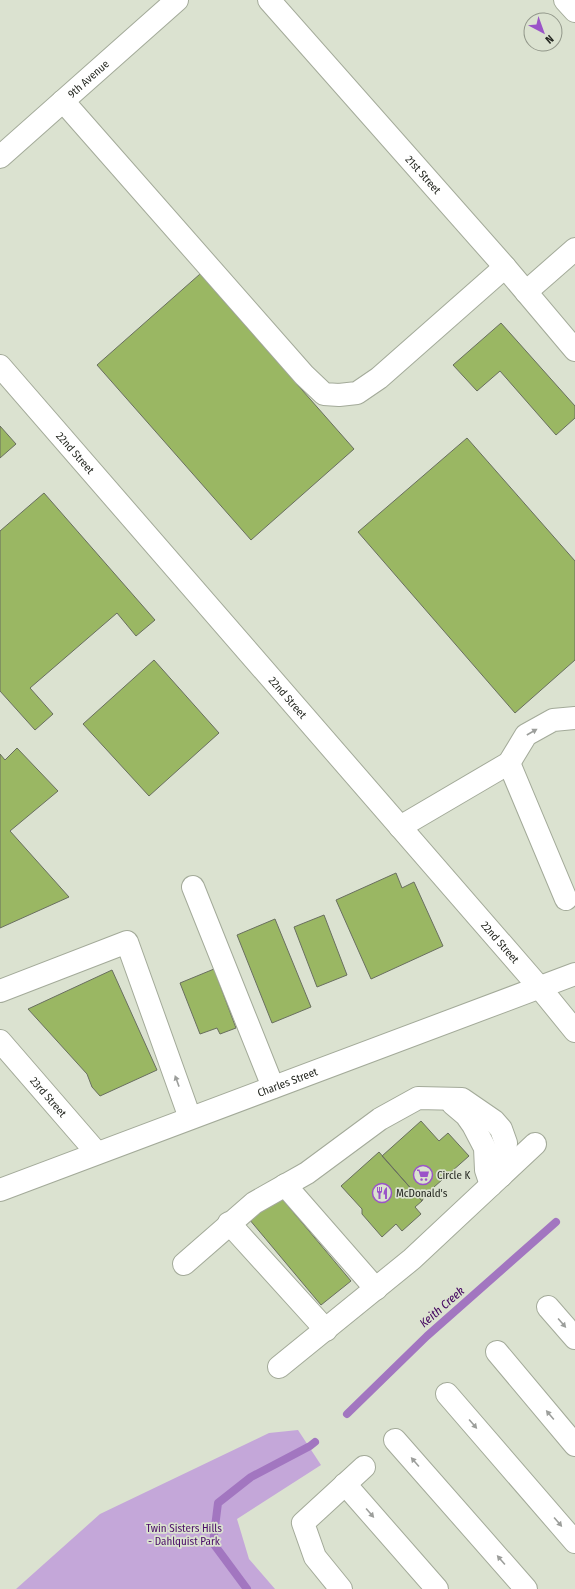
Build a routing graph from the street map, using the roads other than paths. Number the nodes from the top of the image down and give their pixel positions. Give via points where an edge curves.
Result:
1 (177, 0) edge
2 (270, 0) edge
3 (565, 0) edge
4 (575, 11) edge
5 (63, 101) junction
6 (0, 157) edge
7 (575, 249) edge
8 (505, 267) junction
9 (526, 292) junction
10 (575, 350) edge
11 (0, 366) edge
12 (575, 718) edge
13 (510, 762) junction
14 (400, 827) junction
15 (193, 887) dead end
16 (566, 899) dead end
17 (575, 974) edge
18 (540, 988) junction
19 (0, 991) edge
20 (575, 1031) edge
21 (0, 1041) edge
22 (273, 1087) junction
23 (190, 1118) junction
24 (535, 1144) dead end
25 (97, 1153) junction
26 (496, 1180) junction
27 (285, 1185) junction
28 (0, 1190) edge
29 (229, 1223) junction
30 (184, 1264) dead end
31 (376, 1289) junction
32 (548, 1307) dead end
33 (326, 1330) junction
34 (575, 1338) edge
35 (497, 1352) dead end
36 (279, 1367) dead end
37 (447, 1394) dead end
38 (395, 1440) dead end
39 (575, 1444) edge
40 (364, 1467) dead end
41 (345, 1484) junction
42 (575, 1542) edge
43 (341, 1589) edge
44 (436, 1589) edge
45 (526, 1589) edge

1 - 5 street, 9th Avenue
2 - 8 street, 21st Street
3 - 4 street
5 - 6 street, 9th Avenue
5 - 8 street via 304,375 324,394 339,396 357,393 379,378
7 - 9 street
8 - 9 street, 21st Street
9 - 10 street, 21st Street
11 - 14 street, 22nd Street
13 -> 12 street via 526,735 553,720
13 - 14 street
13 - 16 street
14 - 18 street, 22nd Street
15 - 22 street
17 - 18 street, Charles Street
18 - 20 street, 22nd Street
18 - 22 street, Charles Street
23 -> 19 street via 127,942
21 - 25 street, 23rd Street
22 - 23 street, Charles Street
23 - 25 street, Charles Street
24 - 26 street
25 - 28 street, Charles Street
26 - 27 street via 486,1170 484,1148 474,1125 466,1116 448,1098 418,1098 380,1119 307,1173
26 - 31 street
27 - 29 street via 254,1203
27 - 31 street
29 - 30 street
29 - 33 street
31 - 33 street
32 -> 34 street
33 - 36 street
39 -> 35 street
37 -> 42 street
45 -> 38 street
40 - 41 street
41 - 43 street via 303,1523 315,1557
41 -> 44 street

